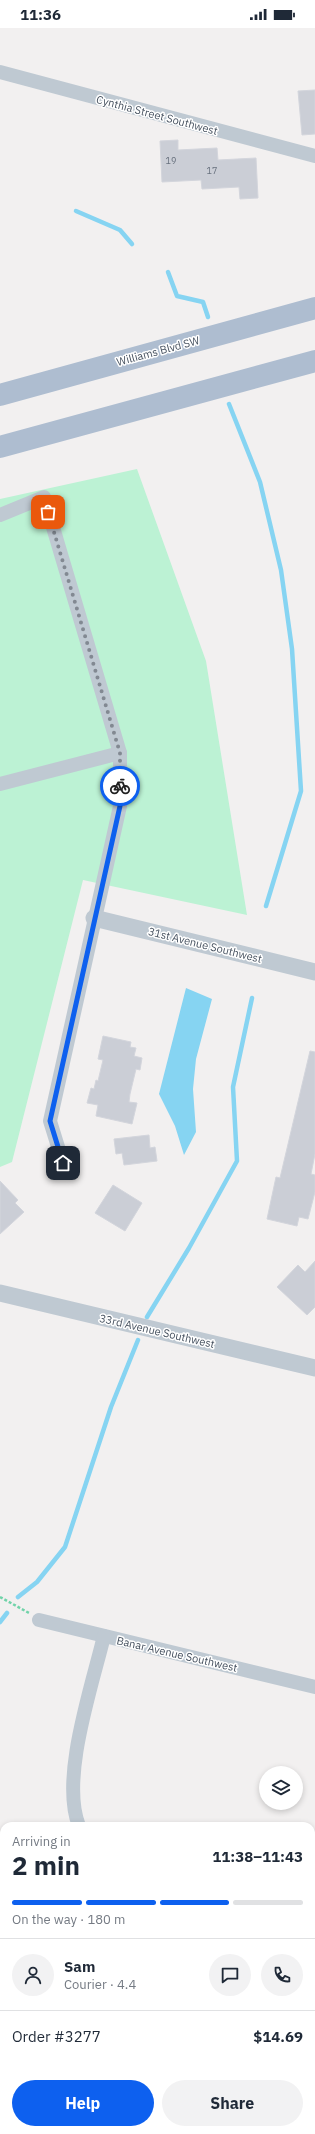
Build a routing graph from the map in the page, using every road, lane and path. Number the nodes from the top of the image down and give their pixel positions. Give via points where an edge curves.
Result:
1 (0, 72) edge
2 (315, 156) edge
3 (315, 308) edge
4 (315, 361) edge
5 (0, 395) edge
6 (0, 447) edge
7 (0, 515) edge
8 (120, 753) junction
9 (0, 784) edge
10 (94, 918) junction
11 (315, 972) edge
12 (63, 1163) dead end
13 (0, 1293) edge
14 (315, 1368) edge
15 (0, 1597) edge
16 (39, 1620) joint
17 (104, 1636) junction
18 (315, 1687) edge
19 (78, 1822) edge

1 - 2 street, Cynthia Street Southwest
3 - 5 main road, Williams Blvd SW
4 - 6 main road
7 - 8 street via 44,497
8 - 9 street
8 - 10 street via 120,806
10 - 11 street, 31st Avenue Southwest
10 - 12 street via 50,1121
13 - 14 street, 33rd Avenue Southwest
15 - 16 path
16 - 17 street, Banar Avenue Southwest
17 - 18 street, Banar Avenue Southwest
17 - 19 street via 73,1764

